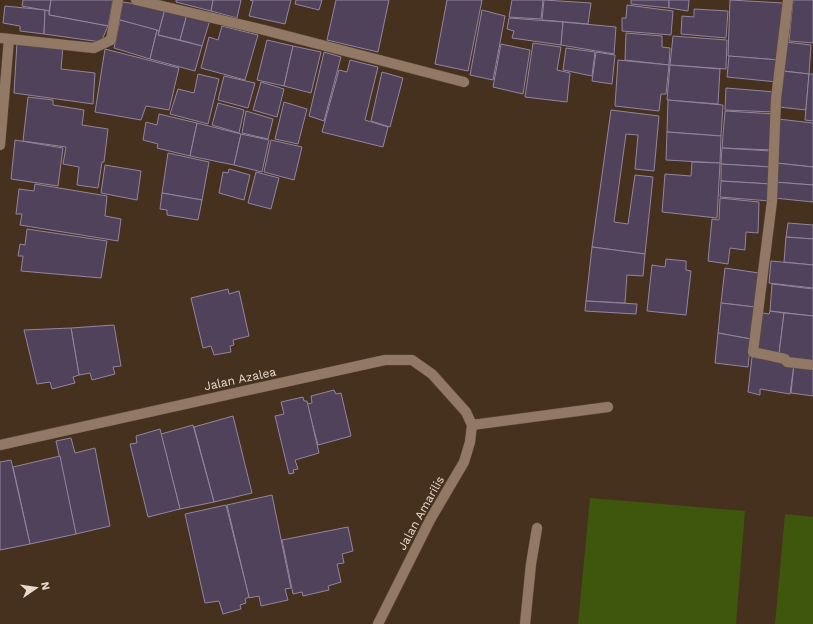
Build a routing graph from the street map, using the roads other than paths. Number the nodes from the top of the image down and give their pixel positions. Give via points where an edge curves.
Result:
1 (118, 0) edge
2 (136, 0) edge
3 (788, 0) edge
4 (4, 39) edge
5 (464, 82) dead end
6 (0, 145) edge
7 (813, 365) edge
8 (608, 407) dead end
9 (472, 425) junction
10 (0, 445) edge
11 (537, 528) dead end
12 (378, 624) edge
13 (525, 624) edge

1 - 4 street via 111,40 100,47
2 - 5 street
3 - 7 street via 776,99 772,201 753,352 785,359 787,362
4 - 6 street
8 - 9 street
9 - 10 street, Jalan Azalea via 466,412 432,374 412,360 385,360
9 - 12 street, Jalan Amarilis via 464,462 430,520
11 - 13 street

